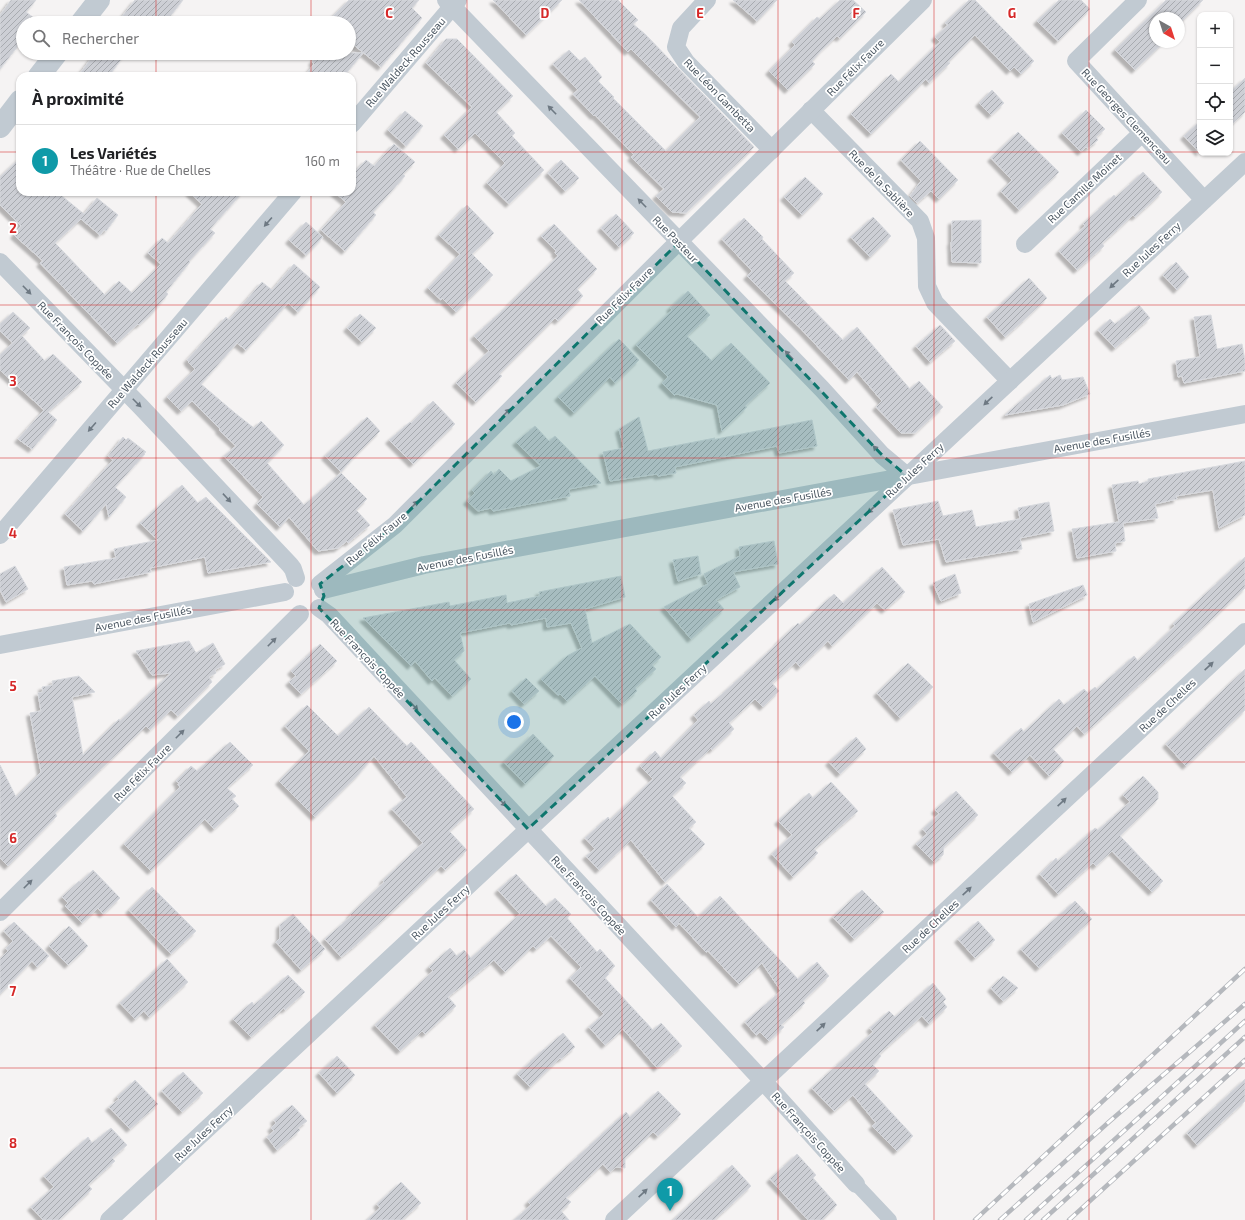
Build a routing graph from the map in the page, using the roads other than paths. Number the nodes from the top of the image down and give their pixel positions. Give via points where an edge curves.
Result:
1 (98, 0) edge
2 (707, 0) edge
3 (923, 0) edge
4 (1138, 0) edge
5 (452, 2) edge
6 (86, 16) edge
7 (52, 60) edge
8 (42, 72) edge
9 (16, 106) edge
10 (811, 110) junction
11 (356, 119) edge
12 (0, 127) edge
13 (1142, 133) junction
14 (772, 150) junction
15 (1245, 162) edge
16 (290, 196) edge
17 (1204, 200) junction
18 (679, 242) junction
19 (1025, 244) dead end
20 (0, 262) edge
21 (1010, 381) junction
22 (124, 390) junction
23 (1245, 414) edge
24 (907, 476) junction
25 (0, 535) edge
26 (296, 578) junction
27 (321, 587) junction
28 (285, 592) junction
29 (319, 608) junction
30 (300, 614) junction
31 (1245, 632) edge
32 (0, 645) edge
33 (528, 829) junction
34 (0, 912) edge
35 (763, 1081) junction
36 (856, 1184) joint
37 (109, 1220) edge
38 (614, 1220) edge
39 (890, 1220) edge

1 - 6 street
2 - 14 street, Rue Léon Gambetta via 681,28 676,47 686,62
3 - 10 street, Rue Félix Faure
4 - 13 street, Rue Georges Clemenceau via 1076,61
5 - 11 street, Rue Waldeck Rousseau
18 -> 5 street, Rue Pasteur
7 - 8 street
9 - 12 street
10 - 14 street, Rue Félix Faure
10 - 21 street, Rue de la Sablière via 920,221 926,238 927,286 935,303
13 - 17 street, Rue Georges Clemenceau
13 - 19 street, Rue Camille Moinet
14 - 18 street, Rue Félix Faure
15 - 17 street, Rue Jules Ferry
16 -> 22 street, Rue Waldeck Rousseau
17 -> 21 street, Rue Jules Ferry
24 -> 18 street, Rue Pasteur via 882,455 822,389
27 -> 18 street, Rue Félix Faure via 395,525
20 -> 22 street, Rue François Coppée
21 -> 24 street, Rue Jules Ferry
22 -> 25 street, Rue Waldeck Rousseau
22 -> 26 street, Rue François Coppée via 290,565
23 - 24 street, Avenue des Fusillés
24 - 27 street, Avenue des Fusillés via 424,565
24 -> 33 street, Rue Jules Ferry
26 - 27 street via 303,576 315,579
26 - 28 street via 291,581
27 - 29 street via 324,596
28 - 30 street via 290,609
28 - 32 street, Avenue des Fusillés
29 - 30 street via 310,614
29 -> 33 street, Rue François Coppée via 329,615
34 -> 30 street, Rue Félix Faure
35 -> 31 street, Rue de Chelles
33 - 35 street, Rue François Coppée
33 - 37 street, Rue Jules Ferry
35 - 36 street, Rue François Coppée
38 -> 35 street, Rue de Chelles
36 - 39 street

